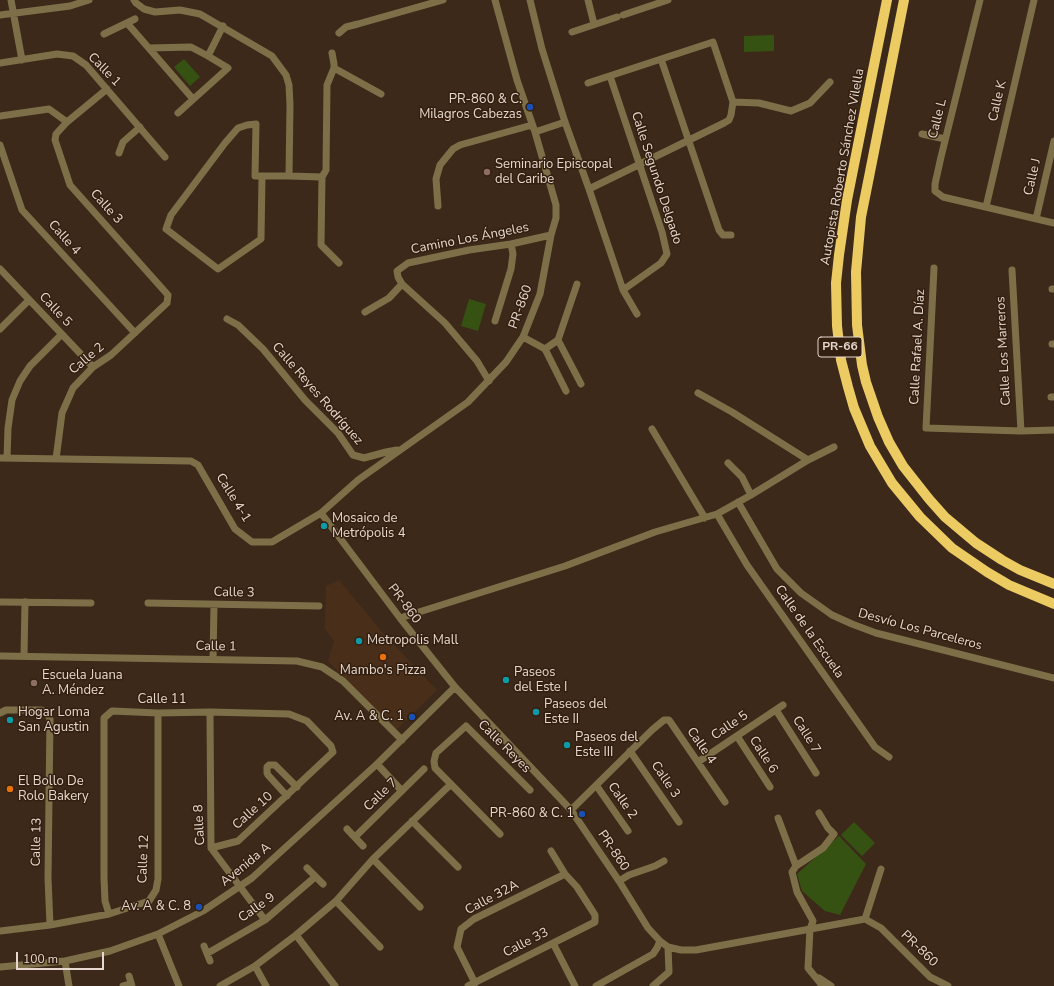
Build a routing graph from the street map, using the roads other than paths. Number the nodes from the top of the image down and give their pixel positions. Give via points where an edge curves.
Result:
1 (11, 0) edge
2 (89, 0) edge
3 (134, 0) edge
4 (443, 0) edge
5 (495, 0) edge
6 (530, 0) edge
7 (588, 0) edge
8 (668, 0) edge
9 (887, 0) edge
10 (904, 0) edge
11 (980, 0) edge
12 (1034, 0) edge
13 (644, 4) edge
14 (14, 13) junction
15 (0, 15) edge
16 (135, 19) dead end
17 (127, 23) junction
18 (594, 24) junction
19 (223, 26) junction
20 (572, 32) dead end
21 (339, 33) dead end
22 (104, 34) dead end
23 (149, 48) junction
24 (332, 53) dead end
25 (208, 56) junction
26 (22, 60) junction
27 (661, 60) junction
28 (0, 63) edge
29 (334, 68) junction
30 (610, 76) junction
31 (830, 82) dead end
32 (588, 83) dead end
33 (107, 89) junction
34 (381, 94) dead end
35 (194, 99) junction
36 (733, 102) junction
37 (178, 113) dead end
38 (0, 116) edge
39 (67, 122) junction
40 (565, 122) junction
41 (140, 127) junction
42 (534, 129) junction
43 (922, 134) dead end
44 (946, 139) junction
45 (688, 140) junction
46 (1054, 141) edge
47 (0, 145) edge
48 (119, 153) dead end
49 (165, 157) dead end
50 (639, 164) junction
51 (262, 176) junction
52 (289, 176) junction
53 (322, 177) junction
54 (589, 189) junction
55 (438, 206) dead end
56 (986, 207) junction
57 (1036, 219) junction
58 (1054, 223) edge
59 (551, 235) junction
60 (731, 235) dead end
61 (511, 244) junction
62 (339, 263) dead end
63 (934, 268) dead end
64 (0, 269) edge
65 (1012, 270) dead end
66 (402, 284) junction
67 (577, 284) dead end
68 (622, 290) junction
69 (168, 297) joint
70 (29, 300) junction
71 (365, 312) dead end
72 (637, 314) dead end
73 (227, 319) dead end
74 (495, 321) dead end
75 (0, 329) edge
76 (135, 333) junction
77 (62, 335) junction
78 (524, 336) junction
79 (558, 340) junction
80 (545, 349) junction
81 (93, 367) junction
82 (489, 381) junction
83 (581, 384) dead end
84 (566, 391) dead end
85 (698, 393) dead end
86 (652, 429) dead end
87 (1054, 430) edge
88 (1020, 431) junction
89 (834, 447) dead end
90 (399, 450) junction
91 (4, 458) edge
92 (56, 459) junction
93 (808, 460) junction
94 (728, 462) dead end
95 (751, 495) junction
96 (738, 502) junction
97 (321, 513) junction
98 (717, 514) junction
99 (704, 518) junction
100 (1052, 583) edge
101 (0, 602) edge
102 (25, 602) junction
103 (91, 603) dead end
104 (148, 603) dead end
105 (1054, 604) edge
106 (214, 605) junction
107 (319, 606) dead end
108 (400, 618) junction
109 (0, 656) edge
110 (24, 656) junction
111 (213, 660) junction
112 (1054, 678) edge
113 (455, 687) junction
114 (783, 705) dead end
115 (776, 710) junction
116 (210, 712) junction
117 (158, 713) junction
118 (0, 714) edge
119 (737, 736) junction
120 (402, 740) junction
121 (332, 749) joint
122 (630, 751) junction
123 (889, 757) dead end
124 (698, 762) junction
125 (377, 764) junction
126 (424, 769) dead end
127 (816, 773) dead end
128 (451, 784) junction
129 (596, 785) junction
130 (297, 786) junction
131 (770, 787) dead end
132 (530, 790) dead end
133 (402, 791) junction
134 (287, 796) junction
135 (725, 802) dead end
136 (571, 810) junction
137 (819, 813) dead end
138 (778, 818) dead end
139 (412, 821) junction
140 (679, 822) dead end
141 (347, 829) dead end
142 (628, 831) dead end
143 (500, 834) dead end
144 (355, 837) junction
145 (363, 846) dead end
146 (211, 848) junction
147 (551, 851) dead end
148 (373, 859) junction
149 (664, 861) dead end
150 (796, 866) junction
151 (458, 867) dead end
152 (307, 868) dead end
153 (881, 869) dead end
154 (565, 874) junction
155 (315, 877) junction
156 (619, 881) junction
157 (323, 884) dead end
158 (240, 887) junction
159 (336, 900) junction
160 (420, 907) dead end
161 (109, 914) junction
162 (865, 919) junction
163 (265, 920) junction
164 (50, 925) junction
165 (810, 930) junction
166 (0, 931) edge
167 (158, 934) junction
168 (296, 935) junction
169 (660, 941) junction
170 (553, 943) junction
171 (204, 946) dead end
172 (380, 947) dead end
173 (668, 947) junction
174 (65, 961) junction
175 (255, 966) junction
176 (0, 968) edge
177 (814, 975) junction
178 (129, 976) dead end
179 (472, 984) edge
180 (132, 985) edge
181 (222, 985) edge
182 (69, 986) edge
183 (123, 986) edge
184 (179, 986) edge
185 (266, 986) edge
186 (335, 986) edge
187 (575, 986) edge
188 (596, 986) edge
189 (653, 986) edge
190 (821, 986) edge
191 (830, 986) edge
192 (948, 986) edge

1 - 14 street
2 - 14 street via 70,6
3 - 19 street via 144,9 155,12 180,10 200,14
4 - 21 street via 346,27
5 - 42 street, PR-860 / PR-860 via 517,80
6 - 40 street
7 - 18 street
8 - 13 street
9 - 105 highway, Autopista Roberto Sánchez Vilella / PR-66 via 848,193 836,283 837,326 848,387 870,446 892,483 920,518 952,548 986,572
10 - 100 highway, Autopista Roberto Sánchez Vilella / PR-66 via 861,217 856,272 857,325 866,382 889,442 903,466 929,499 976,543 1002,560
11 - 44 street, Calle L
12 - 56 street, Calle K
13 - 18 street via 620,16
14 - 15 street
14 - 26 street
16 - 17 street
17 - 22 street
17 - 23 street
18 - 20 street
19 - 25 street
19 - 52 street via 272,56 286,75 290,105
23 - 25 street via 192,47
23 - 35 street
24 - 29 street
25 - 35 street via 228,68
26 - 28 street, Calle 1
26 - 33 street, Calle 1 via 58,54 73,56 86,65
27 - 30 street
27 - 36 street via 713,42
27 - 45 street
29 - 34 street
29 - 53 street via 327,86 326,170
30 - 32 street
30 - 50 street, Calle Segundo Delgado
31 - 36 street via 810,103 791,111 759,103
33 - 39 street
33 - 41 street, Calle 1
35 - 37 street
36 - 45 street via 729,120
38 - 39 street via 49,109
39 - 69 street, Calle 3 via 56,134 55,140 70,185
40 - 42 street
40 - 54 street
41 - 48 street via 123,142
41 - 49 street, Calle 1
42 - 55 street via 460,145 453,149 440,166 436,179
42 - 59 street, PR-860 / PR-860 via 556,205 556,218
43 - 44 street
44 - 56 street, Calle L via 935,191 943,197
45 - 50 street
45 - 60 street via 719,230 723,236
46 - 57 street, Calle J
47 - 76 street, Calle 4 via 22,210
50 - 54 street
50 - 68 street, Calle Segundo Delgado via 667,254 661,263
51 - 51 street via 261,239 218,269 166,229 171,215 238,128 256,124 255,176
51 - 52 street
52 - 53 street
53 - 62 street via 321,245
54 - 68 street
56 - 57 street
57 - 58 street
59 - 61 street, Camino Los Ángeles
59 - 78 street, PR-860 / PR-860 via 540,294
61 - 66 street, Camino Los Ángeles via 408,263 397,271
61 - 74 street via 511,269
63 - 88 street, Calle Rafael A. Díaz via 926,428
64 - 70 street, Calle 5
65 - 88 street, Calle Los Marreros
66 - 71 street via 389,298
66 - 82 street via 445,323
67 - 79 street
68 - 72 street
69 - 76 street, Calle 2 via 167,303
70 - 75 street
70 - 77 street, Calle 5
73 - 90 street, Calle Reyes Rodríguez via 263,349 305,400 338,433 353,455 364,458
76 - 81 street, Calle 2
77 - 81 street, Calle 5
77 - 91 street via 30,366 20,381 12,400
78 - 80 street
78 - 82 street, PR-860 / PR-860
79 - 80 street
79 - 83 street
80 - 84 street
81 - 92 street, Calle 2 via 73,388 62,413
82 - 90 street, PR-860 / PR-860 via 468,402
85 - 93 street
86 - 99 street
87 - 88 street
89 - 93 street
90 - 97 street, PR-860 / PR-860 via 358,480
91 - 92 street
92 - 97 street, Calle 4-1 via 191,461 198,464 235,529 252,542 272,542
93 - 95 street
94 - 95 street via 742,477
95 - 96 street
96 - 98 street
96 - 112 street, Desvío Los Parceleros via 777,568 801,593 832,615 876,633
97 - 108 street, PR-860 / PR-860
98 - 99 street
98 - 123 street, Calle de la Escuela via 747,565 875,747
99 - 108 street via 655,532 565,566
101 - 102 street
102 - 103 street
102 - 110 street
104 - 106 street, Calle 3
106 - 107 street, Calle 3
106 - 111 street
108 - 113 street, PR-860 / PR-860
109 - 110 street, Calle 1
110 - 111 street, Calle 1
111 - 120 street, Calle 1 via 297,661 322,667 343,681
113 - 120 street, Avenida A
113 - 136 street, PR-860 / PR-860
114 - 115 street, Calle 5
115 - 119 street, Calle 5
115 - 127 street, Calle 7
116 - 117 street, Calle 11
116 - 121 street, Calle 11 via 289,714 307,721
116 - 146 street, Calle 8
117 - 161 street, Calle 12 via 156,890 148,901
117 - 161 street, Calle 11 via 112,712 104,718 104,878 105,901
118 - 164 street, Calle 13 via 6,710 41,710 48,713 50,719
119 - 124 street, Calle 5
119 - 131 street, Calle 6
120 - 125 street, Avenida A
121 - 130 street, Calle 10 via 333,752
122 - 124 street, Calle 4 via 664,720 669,720
122 - 129 street
122 - 140 street, Calle 3
124 - 135 street, Calle 4
125 - 133 street
125 - 158 street, Avenida A
126 - 133 street, Calle 7
128 - 132 street, Calle Reyes via 435,768 436,752 466,726
128 - 139 street
128 - 143 street
129 - 136 street
129 - 142 street, Calle 2
130 - 134 street, Calle 10
130 - 134 street, Calle 10 via 275,765 267,767 266,773
133 - 144 street, Calle 7
134 - 146 street, Calle 10 via 238,841
136 - 156 street, PR-860 / PR-860
137 - 150 street via 834,834 823,848
138 - 150 street
139 - 148 street
139 - 151 street
141 - 144 street
144 - 145 street
146 - 158 street, Calle 8
147 - 154 street
148 - 159 street
148 - 160 street
149 - 156 street
150 - 165 street via 792,872 797,892 813,921
152 - 155 street
153 - 162 street
154 - 170 street, Calle 33 via 577,887 595,915 595,922
154 - 179 street, Calle 32A via 474,919 461,929 458,947
155 - 157 street
155 - 163 street, Calle 9
156 - 169 street, PR-860 / PR-860 via 648,928
158 - 163 street, Calle 8
158 - 167 street, Avenida A via 203,911
159 - 168 street
159 - 172 street
161 - 164 street, Calle 12
162 - 165 street, PR-860 / PR-860
162 - 192 street, PR-860 / PR-860 via 881,928 930,977
163 - 171 street, Calle 9 via 209,957
164 - 166 street, Calle 12
165 - 173 street, PR-860 / PR-860 via 696,950
165 - 177 street via 808,968
167 - 174 street, Avenida A via 110,951
167 - 184 street
168 - 175 street
168 - 186 street
169 - 173 street, PR-860 / PR-860
169 - 188 street via 653,954
170 - 179 street, Calle 33
170 - 187 street
173 - 189 street via 669,972
174 - 176 street, Avenida A
174 - 182 street
175 - 181 street
175 - 185 street
177 - 190 street
177 - 191 street
178 - 180 street
180 - 183 street

